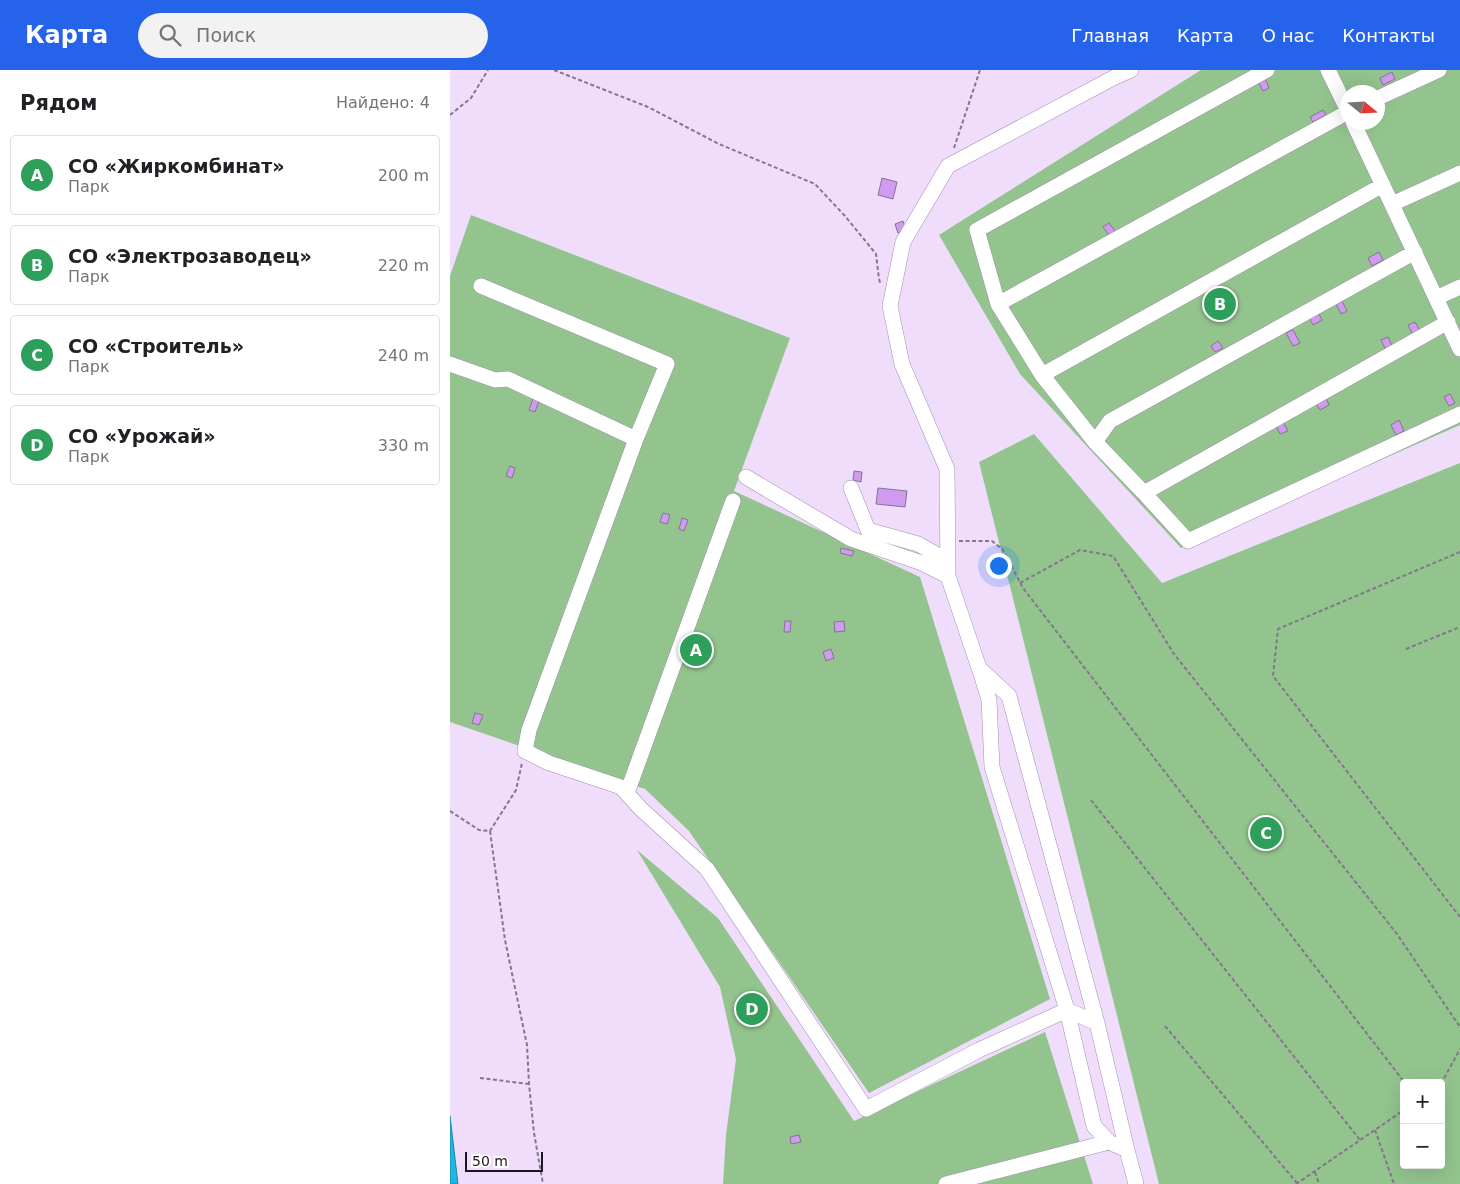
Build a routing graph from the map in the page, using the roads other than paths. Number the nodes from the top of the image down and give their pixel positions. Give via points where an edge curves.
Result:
1 (1131, 70) edge
2 (1267, 70) edge
3 (1328, 70) edge
4 (1438, 70) edge
5 (1340, 95) edge
6 (1385, 95) edge
7 (1340, 115) edge
8 (1357, 130) edge
9 (1460, 173) edge
10 (1382, 185) junction
11 (1392, 204) junction
12 (1414, 252) junction
13 (481, 286) dead end
14 (1460, 287) edge
15 (1436, 298) junction
16 (998, 304) junction
17 (1448, 322) junction
18 (1460, 349) edge
19 (450, 364) edge
20 (1042, 374) junction
21 (1460, 414) edge
22 (636, 439) junction
23 (1095, 442) junction
24 (746, 477) dead end
25 (852, 488) dead end
26 (1144, 492) junction
27 (733, 501) dead end
28 (948, 568) junction
29 (979, 668) junction
30 (627, 793) junction
31 (1067, 1010) junction
32 (1097, 1023) junction
33 (1110, 1142) junction
34 (1126, 1150) junction
35 (946, 1184) edge
36 (1136, 1184) edge

1 - 28 lane via 948,166 903,242 890,306 902,364 948,469
2 - 16 lane via 976,230
3 - 5 lane
4 - 6 lane
7 - 16 lane
8 - 10 lane
9 - 11 lane
10 - 11 lane
10 - 20 lane
11 - 12 lane
12 - 15 lane
12 - 23 lane via 1110,421
13 - 22 lane via 667,364
14 - 15 lane
15 - 17 lane
16 - 20 lane
17 - 18 lane
17 - 26 lane
19 - 22 lane via 495,380 508,379
20 - 23 lane
21 - 26 lane via 1188,541
22 - 30 lane via 529,730 525,751 549,763 622,787
23 - 26 lane
24 - 28 lane via 851,539 922,563
25 - 28 lane via 868,530 918,544
27 - 30 lane
28 - 29 lane
29 - 31 lane via 989,700 992,767
29 - 32 lane via 1009,696
30 - 31 lane via 707,869 866,1109 979,1050
31 - 32 lane
31 - 33 lane via 1094,1126
32 - 34 lane
33 - 34 lane
33 - 35 lane
34 - 36 lane

